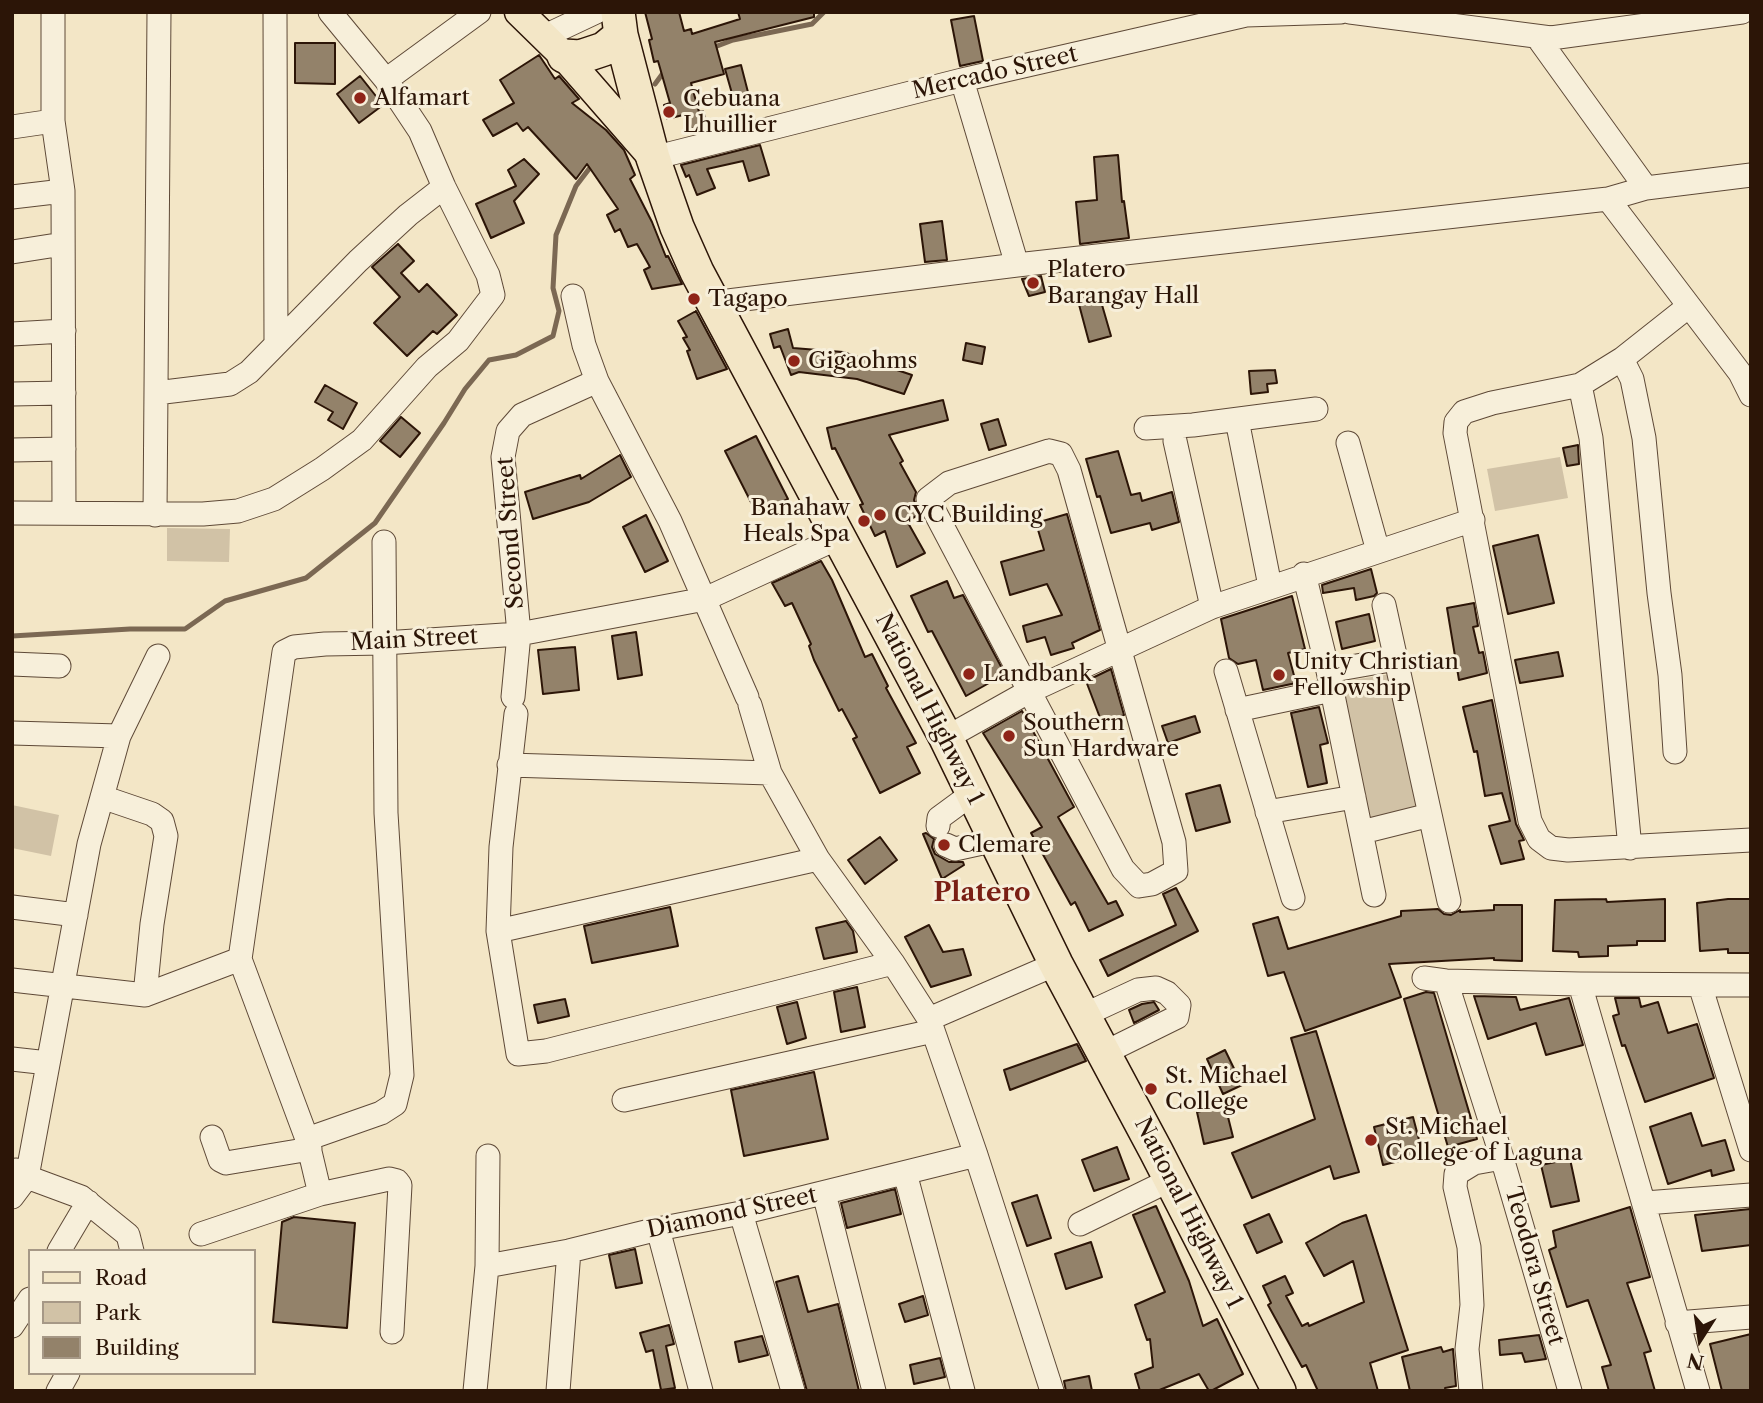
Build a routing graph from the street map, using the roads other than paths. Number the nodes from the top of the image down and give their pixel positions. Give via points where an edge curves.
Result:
1 (53, 12) edge
2 (159, 12) edge
3 (275, 12) edge
4 (330, 12) edge
5 (479, 12) edge
6 (519, 12) edge
7 (1340, 12) edge
8 (1350, 12) edge
9 (1736, 13) edge
10 (585, 15) edge
11 (1180, 20) edge
12 (619, 24) edge
13 (1538, 38) junction
14 (553, 46) junction
15 (386, 80) junction
16 (962, 80) junction
17 (53, 121) junction
18 (12, 127) edge
19 (653, 158) junction
20 (1751, 174) edge
21 (444, 187) junction
22 (1646, 188) junction
23 (63, 191) junction
24 (12, 197) edge
25 (1608, 199) junction
26 (63, 244) junction
27 (12, 252) edge
28 (1017, 265) junction
29 (573, 296) dead end
30 (712, 303) junction
31 (1689, 306) junction
32 (64, 331) junction
33 (12, 334) edge
34 (276, 342) junction
35 (1622, 359) junction
36 (597, 382) junction
37 (1580, 385) junction
38 (64, 393) junction
39 (156, 393) junction
40 (12, 394) edge
41 (1751, 395) edge
42 (1316, 409) dead end
43 (1237, 420) junction
44 (1146, 428) dead end
45 (1175, 441) dead end
46 (1348, 443) dead end
47 (64, 449) junction
48 (12, 450) edge
49 (12, 513) edge
50 (64, 513) junction
51 (155, 515) junction
52 (1473, 520) junction
53 (840, 537) junction
54 (384, 542) dead end
55 (1378, 551) junction
56 (1304, 575) junction
57 (1270, 586) junction
58 (705, 599) junction
59 (1384, 605) dead end
60 (1212, 607) junction
61 (519, 634) junction
62 (384, 643) junction
63 (1118, 650) junction
64 (158, 656) dead end
65 (1395, 659) junction
66 (12, 664) edge
67 (59, 666) dead end
68 (1226, 671) dead end
69 (1330, 680) junction
70 (1028, 692) junction
71 (1237, 710) junction
72 (12, 733) edge
73 (119, 736) junction
74 (946, 738) junction
75 (1675, 752) dead end
76 (509, 765) junction
77 (770, 773) junction
78 (973, 793) junction
79 (102, 797) junction
80 (1354, 797) junction
81 (1267, 812) junction
82 (1430, 815) junction
83 (1362, 832) junction
84 (996, 840) junction
85 (1751, 840) edge
86 (1630, 848) junction
87 (818, 859) junction
88 (1374, 895) dead end
89 (1293, 898) dead end
90 (1449, 901) dead end
91 (12, 907) edge
92 (76, 915) junction
93 (498, 931) junction
94 (240, 960) junction
95 (893, 964) junction
96 (1056, 964) junction
97 (12, 980) edge
98 (1580, 984) junction
99 (1700, 985) junction
100 (1751, 985) edge
101 (62, 987) junction
102 (145, 995) junction
103 (1084, 1015) junction
104 (931, 1025) junction
105 (1104, 1053) junction
106 (12, 1059) edge
107 (48, 1063) junction
108 (624, 1100) dead end
109 (212, 1137) dead end
110 (309, 1144) junction
111 (1751, 1150) edge
112 (976, 1155) junction
113 (488, 1156) dead end
114 (1503, 1158) junction
115 (19, 1172) edge
116 (905, 1173) junction
117 (1170, 1180) junction
118 (824, 1193) junction
119 (320, 1194) junction
120 (1751, 1195) edge
121 (12, 1197) edge
122 (88, 1202) junction
123 (1646, 1203) junction
124 (741, 1213) junction
125 (1080, 1224) dead end
126 (658, 1229) junction
127 (201, 1234) dead end
128 (60, 1249) edge
129 (132, 1249) edge
130 (569, 1251) junction
131 (487, 1266) junction
132 (28, 1302) edge
133 (1751, 1317) edge
134 (1677, 1323) junction
135 (12, 1326) edge
136 (392, 1332) dead end
137 (67, 1375) edge
138 (58, 1391) edge
139 (475, 1391) edge
140 (558, 1391) edge
141 (701, 1391) edge
142 (793, 1391) edge
143 (874, 1391) edge
144 (964, 1391) edge
145 (1052, 1391) edge
146 (1279, 1391) edge
147 (1471, 1391) edge
148 (1570, 1391) edge
149 (1698, 1391) edge

1 - 17 street
2 - 39 street
3 - 34 street
4 - 15 street
5 - 15 street
6 - 14 main road
7 - 11 street, Mercado Street
8 - 13 street
9 - 13 street
10 - 14 street
11 - 16 street, Mercado Street
12 - 14 highway via 604,49 580,57
12 - 19 highway, National Highway 1
13 - 22 street
14 - 19 main road
15 - 21 street via 420,131
16 - 19 street, Mercado Street
16 - 28 street
17 - 18 street
17 - 23 street
19 - 30 highway, National Highway 1 via 677,227
20 - 22 street
21 - 34 street via 408,215
21 - 51 street via 488,275 493,295 458,341 427,367 362,440 274,499 238,511
22 - 25 street
23 - 24 street
23 - 26 street
25 - 28 street
25 - 31 street
26 - 27 street
26 - 32 street
28 - 30 street
29 - 36 street
30 - 53 highway, National Highway 1
31 - 35 street
31 - 41 street via 1740,373
32 - 33 street
32 - 38 street
34 - 39 street via 249,372 230,384
35 - 37 street
35 - 75 street via 1632,379 1644,438
36 - 58 street
36 - 61 street, Second Street via 522,415 508,431 503,457
37 - 52 street via 1492,403 1464,412 1455,422
37 - 86 street via 1591,438
38 - 40 street
38 - 47 street
39 - 51 street
42 - 43 street
43 - 44 street
43 - 57 street
45 - 60 street
46 - 55 street
47 - 48 street
47 - 50 street
49 - 50 street
50 - 51 street
52 - 55 street
52 - 86 street via 1530,821 1539,839 1551,848
53 - 58 street, Main Street
53 - 74 highway, National Highway 1
54 - 62 street
55 - 56 street
56 - 57 street
56 - 69 street
57 - 60 street
58 - 61 street, Main Street
58 - 77 street via 749,701
59 - 65 street
60 - 63 street
61 - 62 street, Main Street
61 - 76 street, Second Street
62 - 94 street, Main Street via 325,643 284,652
62 - 110 street via 386,813 402,1075 395,1104
63 - 70 street
63 - 70 street via 1174,842 1176,871 1152,884 1139,886 1123,869
63 - 70 street via 1061,454 1049,451 949,483 928,499
64 - 73 street
65 - 69 street
65 - 82 street
66 - 67 street
68 - 71 street
69 - 71 street
69 - 80 street
70 - 74 street
71 - 81 street
72 - 73 street
73 - 79 street
74 - 78 highway, National Highway 1
76 - 77 street
76 - 93 street, Second Street
77 - 87 street
78 - 84 highway, National Highway 1
78 - 84 street via 939,818 942,836 955,849
79 - 92 street
79 - 102 street via 152,814 162,821 166,836
80 - 81 street
80 - 83 street
81 - 89 street
82 - 83 street
82 - 90 street
83 - 88 street
84 - 96 highway, National Highway 1
85 - 86 street
87 - 93 street
87 - 95 street
91 - 92 street
92 - 101 street
93 - 95 street, Second Street via 518,1054 547,1051
94 - 102 street
94 - 110 street
95 - 104 street
96 - 103 highway, National Highway 1
96 - 104 street
97 - 101 street
98 - 99 street
98 - 114 street, Teodora Street via 1435,980
98 - 123 street
99 - 100 street
99 - 111 street
101 - 102 street
101 - 107 street
103 - 105 highway, National Highway 1
103 - 105 street via 1138,990 1156,988 1179,1005 1177,1017
104 - 108 street
104 - 112 street
105 - 117 highway, National Highway 1
106 - 107 street
107 - 115 street
109 - 110 street via 220,1160 226,1163
110 - 119 street
112 - 116 street, Diamond Street
112 - 145 street
113 - 131 street
114 - 147 street via 1474,1163 1456,1174 1469,1247
114 - 148 street, Teodora Street
115 - 121 street
115 - 122 street
116 - 118 street, Diamond Street
116 - 144 street
117 - 125 street
117 - 146 highway, National Highway 1
118 - 124 street, Diamond Street
118 - 143 street
119 - 127 street
119 - 136 street via 389,1179 400,1185
120 - 123 street
122 - 128 street
122 - 129 street via 128,1235
123 - 134 street
124 - 126 street, Diamond Street
124 - 142 street
126 - 130 street, Diamond Street
126 - 141 street
130 - 131 street, Diamond Street
130 - 140 street
131 - 139 street
132 - 135 street
133 - 134 street
134 - 149 street
137 - 138 street

